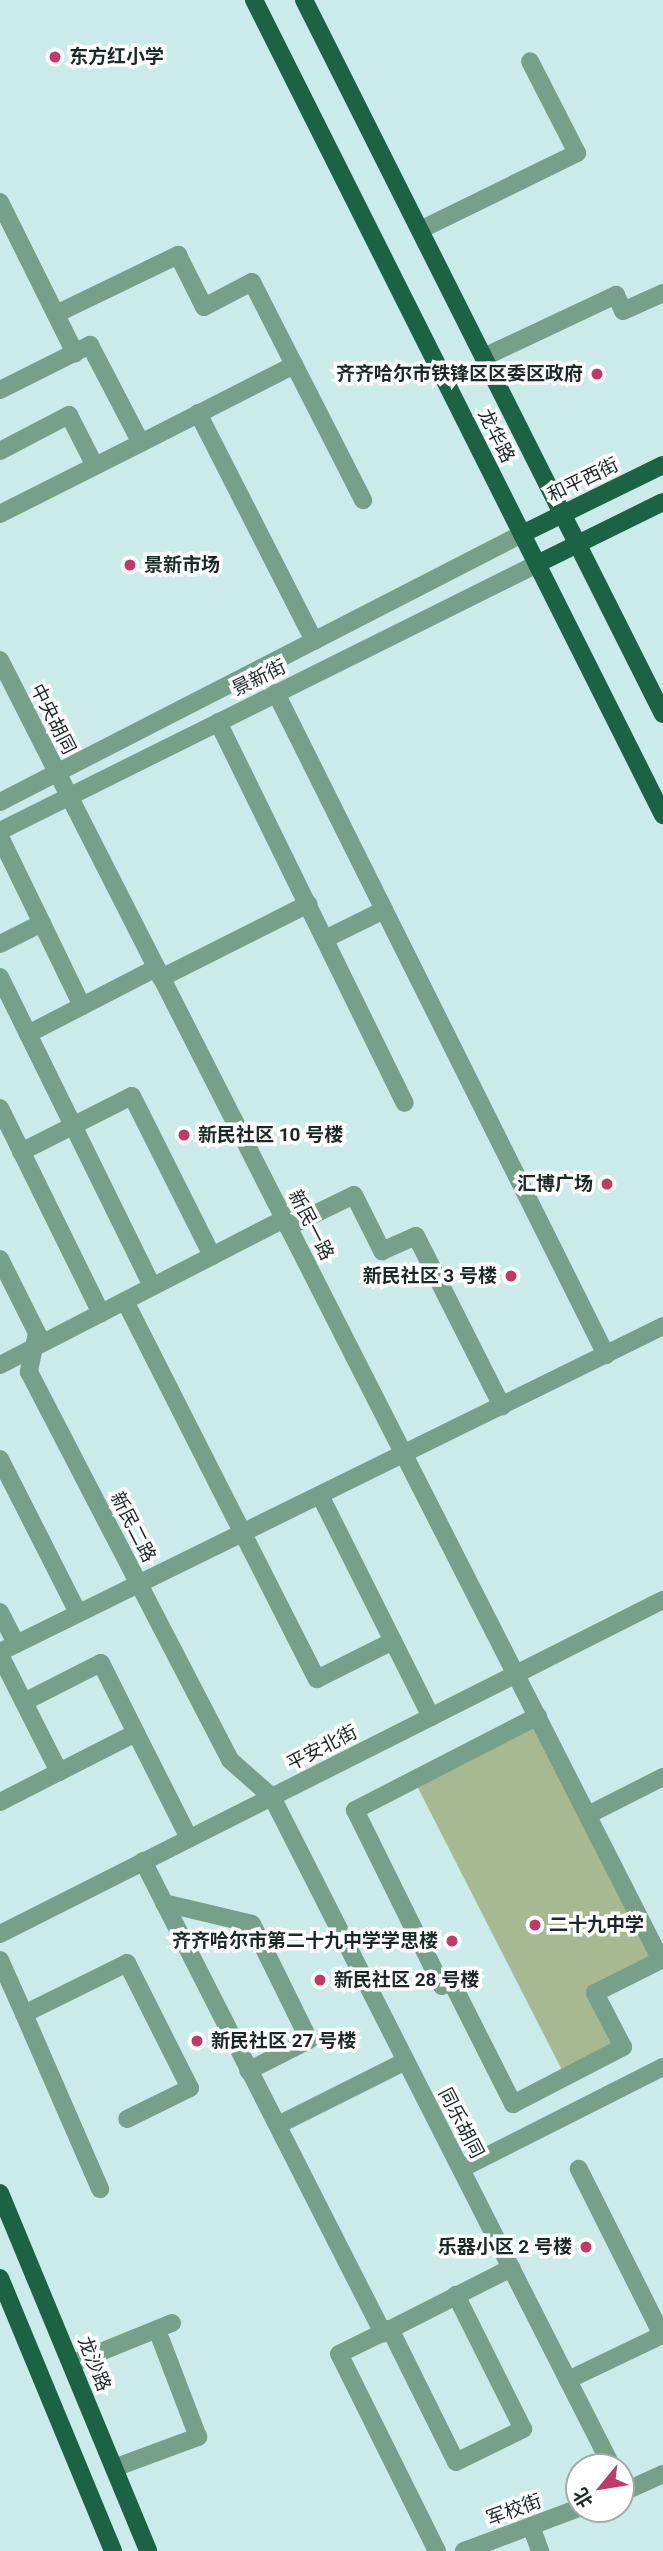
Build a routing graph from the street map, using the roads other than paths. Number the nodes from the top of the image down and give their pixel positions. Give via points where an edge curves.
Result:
1 (254, 0) edge
2 (304, 0) edge
3 (530, 61) dead end
4 (0, 202) edge
5 (419, 230) junction
6 (663, 293) edge
7 (56, 314) junction
8 (75, 353) junction
9 (484, 357) junction
10 (294, 365) junction
11 (0, 390) edge
12 (198, 413) junction
13 (141, 443) junction
14 (0, 451) edge
15 (663, 465) edge
16 (94, 466) junction
17 (363, 500) dead end
18 (663, 502) edge
19 (562, 513) junction
20 (0, 514) edge
21 (522, 534) junction
22 (578, 544) junction
23 (537, 564) junction
24 (314, 641) junction
25 (0, 660) edge
26 (276, 693) junction
27 (663, 714) edge
28 (218, 722) junction
29 (57, 773) junction
30 (68, 796) junction
31 (0, 802) edge
32 (663, 815) edge
33 (0, 831) edge
34 (0, 837) edge
35 (307, 904) junction
36 (384, 910) junction
37 (42, 923) junction
38 (325, 939) junction
39 (0, 944) edge
40 (158, 973) junction
41 (0, 977) edge
42 (82, 1006) junction
43 (28, 1034) junction
44 (405, 1103) dead end
45 (0, 1108) edge
46 (73, 1126) junction
47 (21, 1152) junction
48 (286, 1223) junction
49 (212, 1255) junction
50 (0, 1259) edge
51 (152, 1286) junction
52 (125, 1301) junction
53 (101, 1313) junction
54 (663, 1326) edge
55 (34, 1347) junction
56 (606, 1355) junction
57 (0, 1365) edge
58 (502, 1406) junction
59 (405, 1455) junction
60 (0, 1459) edge
61 (320, 1495) junction
62 (243, 1533) junction
63 (139, 1584) junction
64 (663, 1600) edge
65 (0, 1612) edge
66 (78, 1614) junction
67 (393, 1641) junction
68 (5, 1650) edge
69 (517, 1674) junction
70 (24, 1702) junction
71 (538, 1716) junction
72 (431, 1717) junction
73 (136, 1733) junction
74 (59, 1772) junction
75 (663, 1777) edge
76 (272, 1797) junction
77 (0, 1802) edge
78 (588, 1815) junction
79 (188, 1838) junction
80 (143, 1861) junction
81 (164, 1903) junction
82 (0, 1934) edge
83 (662, 1959) edge
84 (0, 1960) edge
85 (24, 2014) junction
86 (406, 2061) junction
87 (663, 2067) edge
88 (248, 2071) junction
89 (127, 2119) dead end
90 (278, 2124) junction
91 (461, 2169) junction
92 (579, 2169) dead end
93 (100, 2189) dead end
94 (0, 2193) edge
95 (511, 2267) junction
96 (0, 2278) edge
97 (456, 2295) junction
98 (172, 2323) dead end
99 (383, 2333) junction
100 (161, 2340) dead end
101 (71, 2364) junction
102 (568, 2381) junction
103 (605, 2453) edge
104 (114, 2468) junction
105 (663, 2474) edge
106 (635, 2485) edge
107 (565, 2513) edge
108 (531, 2526) junction
109 (113, 2551) edge
110 (148, 2551) edge
111 (437, 2551) edge
112 (464, 2551) edge
113 (540, 2551) edge

1 - 21 main road, 龙华路
2 - 5 main road, 龙华路
3 - 5 street via 577,153
4 - 7 street
5 - 9 main road, 龙华路
6 - 9 street via 623,312 616,295
7 - 8 street
7 - 10 street via 178,255 204,307 252,282
8 - 11 street
8 - 13 street via 90,345
9 - 19 main road, 龙华路
10 - 12 street
10 - 17 street
12 - 13 street
12 - 24 street
13 - 16 street
14 - 16 street via 69,415
15 - 19 main road, 和平西街
16 - 20 street
18 - 22 main road
19 - 21 main road, 和平西街
19 - 22 main road, 龙华路
21 - 23 main road, 龙华路
21 - 24 street, 景新街
22 - 23 main road
22 - 27 main road, 龙华路
23 - 26 street, 景新街
23 - 32 main road, 龙华路
24 - 29 street, 景新街
25 - 29 street, 中央胡同
26 - 28 street, 景新街
26 - 36 street
28 - 30 street, 景新街
28 - 35 street
29 - 30 street, 中央胡同
29 - 31 street, 景新街
30 - 33 street, 景新街
30 - 40 street, 新民一路
34 - 37 street
35 - 38 street
35 - 40 street
36 - 38 street
36 - 56 street
37 - 39 street
37 - 42 street
38 - 44 street
40 - 42 street
40 - 48 street, 新民一路
41 - 43 street
42 - 43 street
43 - 46 street
45 - 47 street
46 - 47 street
46 - 49 street via 132,1096
46 - 51 street
47 - 53 street
48 - 49 street
48 - 58 street via 354,1195 382,1251 416,1236
48 - 59 street, 新民一路
49 - 51 street
50 - 55 street, 新民二路 via 37,1333
51 - 52 street
52 - 53 street
52 - 62 street
53 - 55 street
54 - 56 street
55 - 57 street
55 - 63 street, 新民二路 via 29,1372
56 - 58 street
58 - 59 street
59 - 61 street
59 - 69 street, 新民一路
60 - 66 street
61 - 62 street
61 - 67 street
62 - 63 street
62 - 67 street via 317,1679
63 - 66 street
63 - 76 street, 新民二路 via 230,1760
64 - 69 street, 平安北街
65 - 68 street
66 - 68 street
67 - 72 street
68 - 70 street
69 - 71 street, 新民一路
69 - 72 street, 平安北街
70 - 73 street via 101,1663
70 - 74 street
71 - 78 street, 新民一路
71 - 83 street via 355,1810 442,1986 451,1980 513,2104 623,2047 595,1993
72 - 76 street, 平安北街
73 - 74 street
73 - 79 street
74 - 77 street
75 - 78 street
76 - 79 street, 平安北街
76 - 86 street, 同乐胡同
78 - 83 street, 新民一路
79 - 80 street, 平安北街
80 - 81 street
80 - 82 street, 平安北街
81 - 88 street
81 - 88 street via 252,1924 309,2040
84 - 85 street
85 - 89 street via 127,1963 190,2088
85 - 93 street
86 - 90 street
86 - 91 street, 同乐胡同
87 - 91 street
88 - 90 street
90 - 99 street
91 - 95 street, 同乐胡同
92 - 102 street via 662,2335
94 - 101 main road, 龙沙路
95 - 97 street
95 - 102 street, 同乐胡同
96 - 109 main road
97 - 99 street
97 - 99 street via 523,2429 456,2462 390,2329
98 - 101 street
99 - 111 street via 340,2354
100 - 104 street via 198,2437
101 - 104 main road, 龙沙路
102 - 103 street, 同乐胡同
104 - 110 main road, 龙沙路
105 - 106 street
107 - 108 street, 军校街
108 - 112 street, 军校街
108 - 113 street

